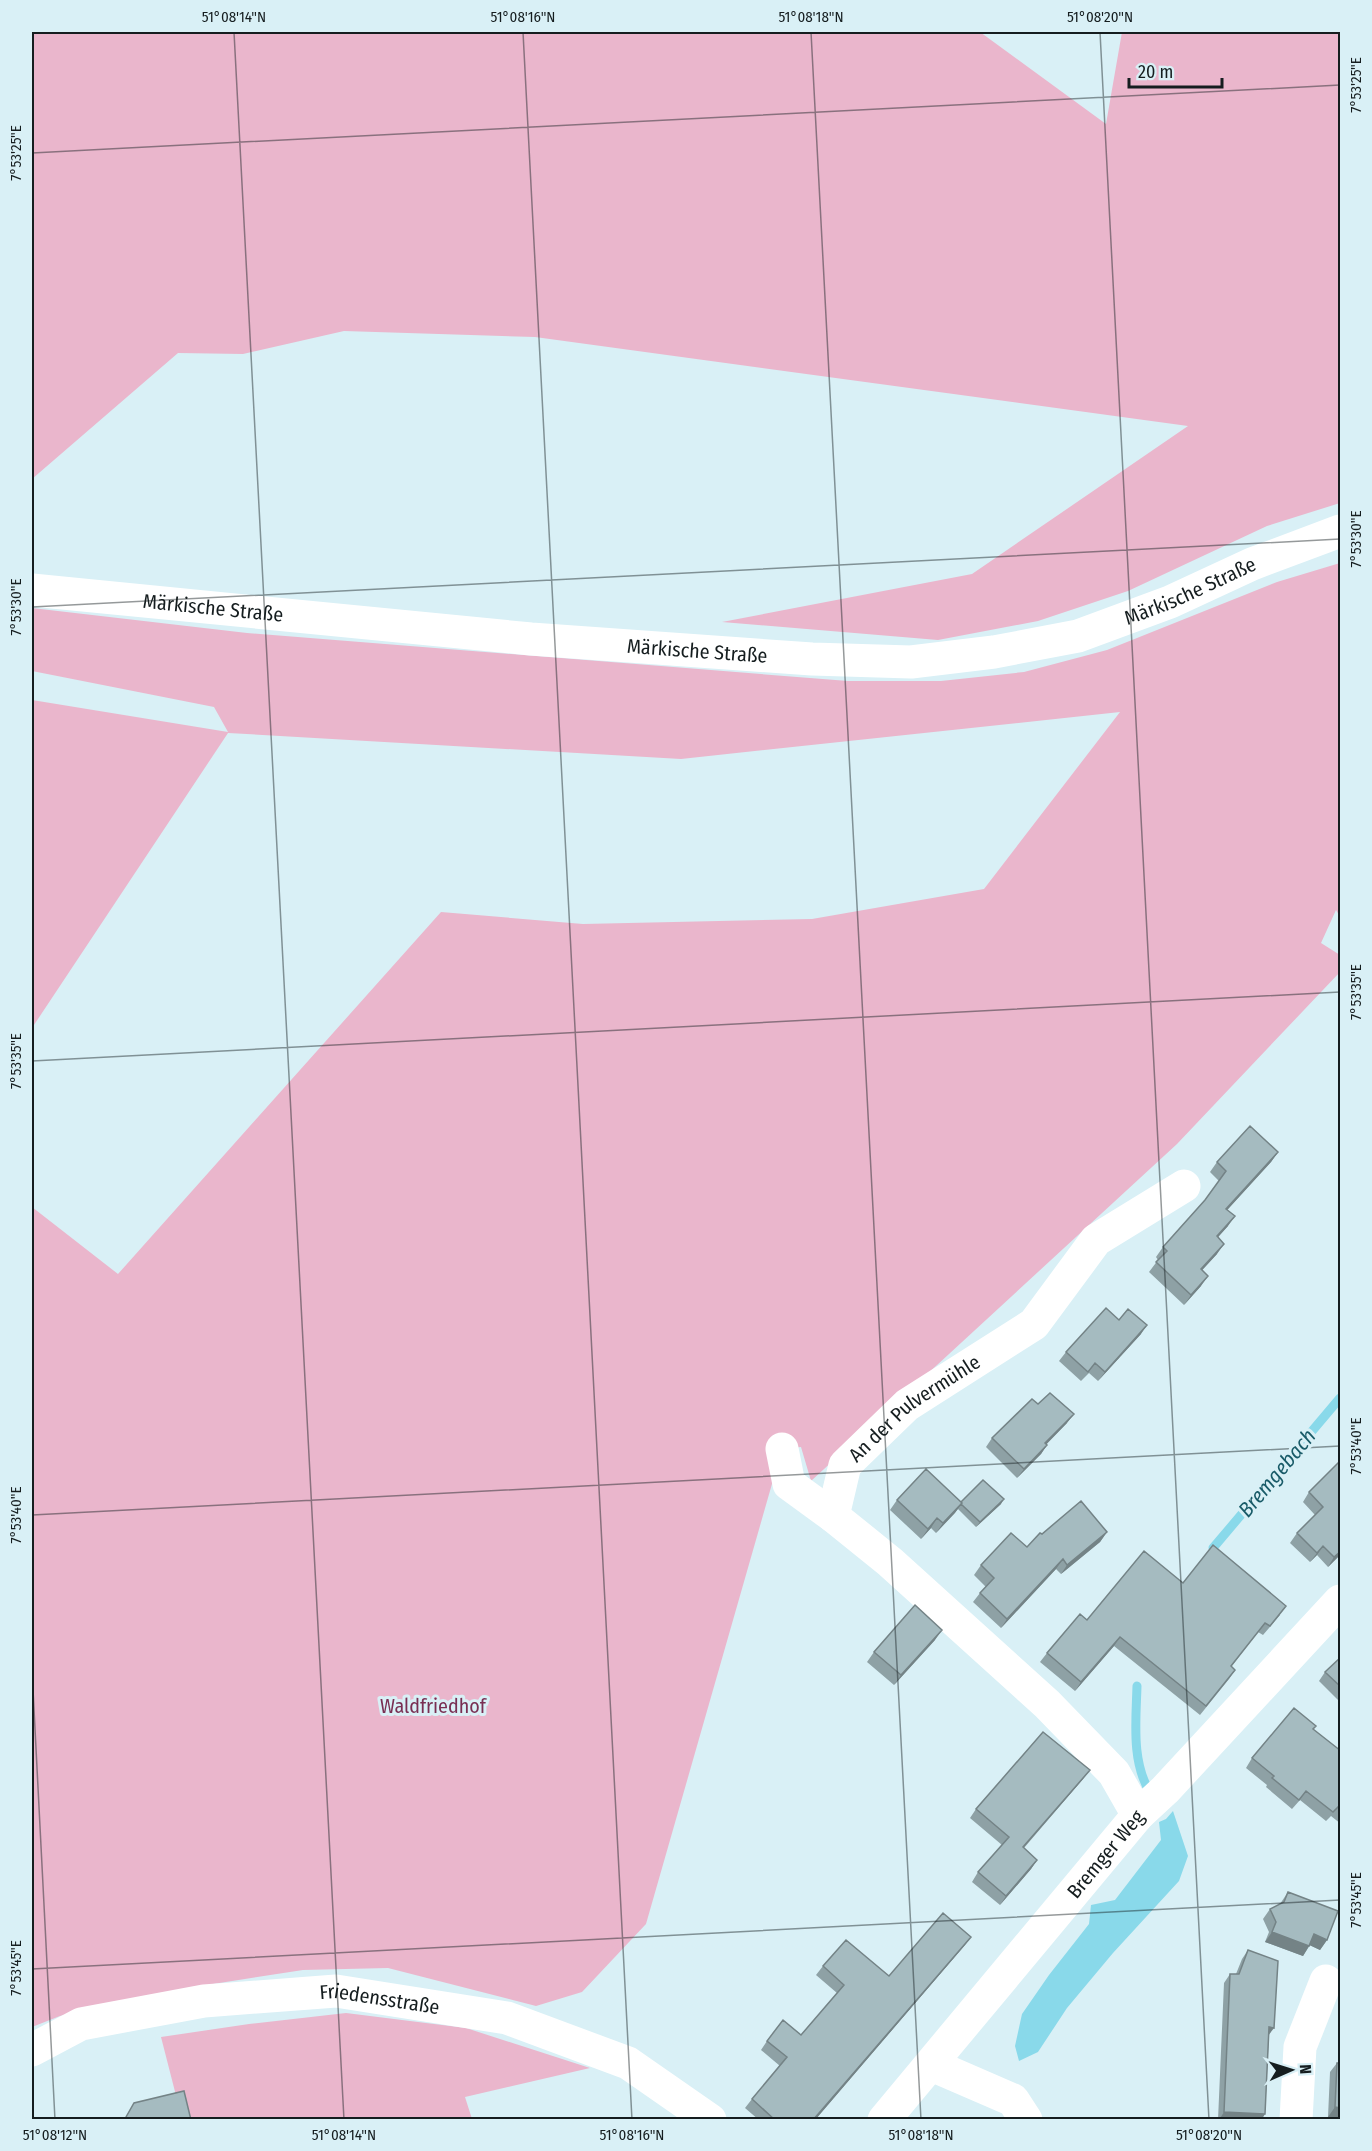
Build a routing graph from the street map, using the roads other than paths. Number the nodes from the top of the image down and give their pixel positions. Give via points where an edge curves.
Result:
1 (1341, 531) edge
2 (32, 590) edge
3 (1184, 1186) dead end
4 (782, 1449) dead end
5 (833, 1516) junction
6 (1341, 1601) edge
7 (1150, 1803) junction
8 (1326, 1981) dead end
9 (32, 2050) edge
10 (932, 2065) junction
11 (710, 2120) edge
12 (884, 2120) edge
13 (1026, 2120) edge
14 (1296, 2120) edge

1 - 2 street, Märkische Straße via 1078,636 911,662 531,639
3 - 5 street, An der Pulvermühle via 1096,1240 1034,1323 907,1405 845,1465
4 - 5 street via 789,1484
5 - 7 street via 890,1562 1047,1704 1114,1773
6 - 7 street, Bremger Weg
7 - 10 street, Bremger Weg
8 - 14 street via 1300,2047
9 - 11 street, Friedensstraße via 81,2024 204,2001 336,1991 507,2018 628,2063
10 - 12 street, Bremger Weg
10 - 13 street via 1013,2100

